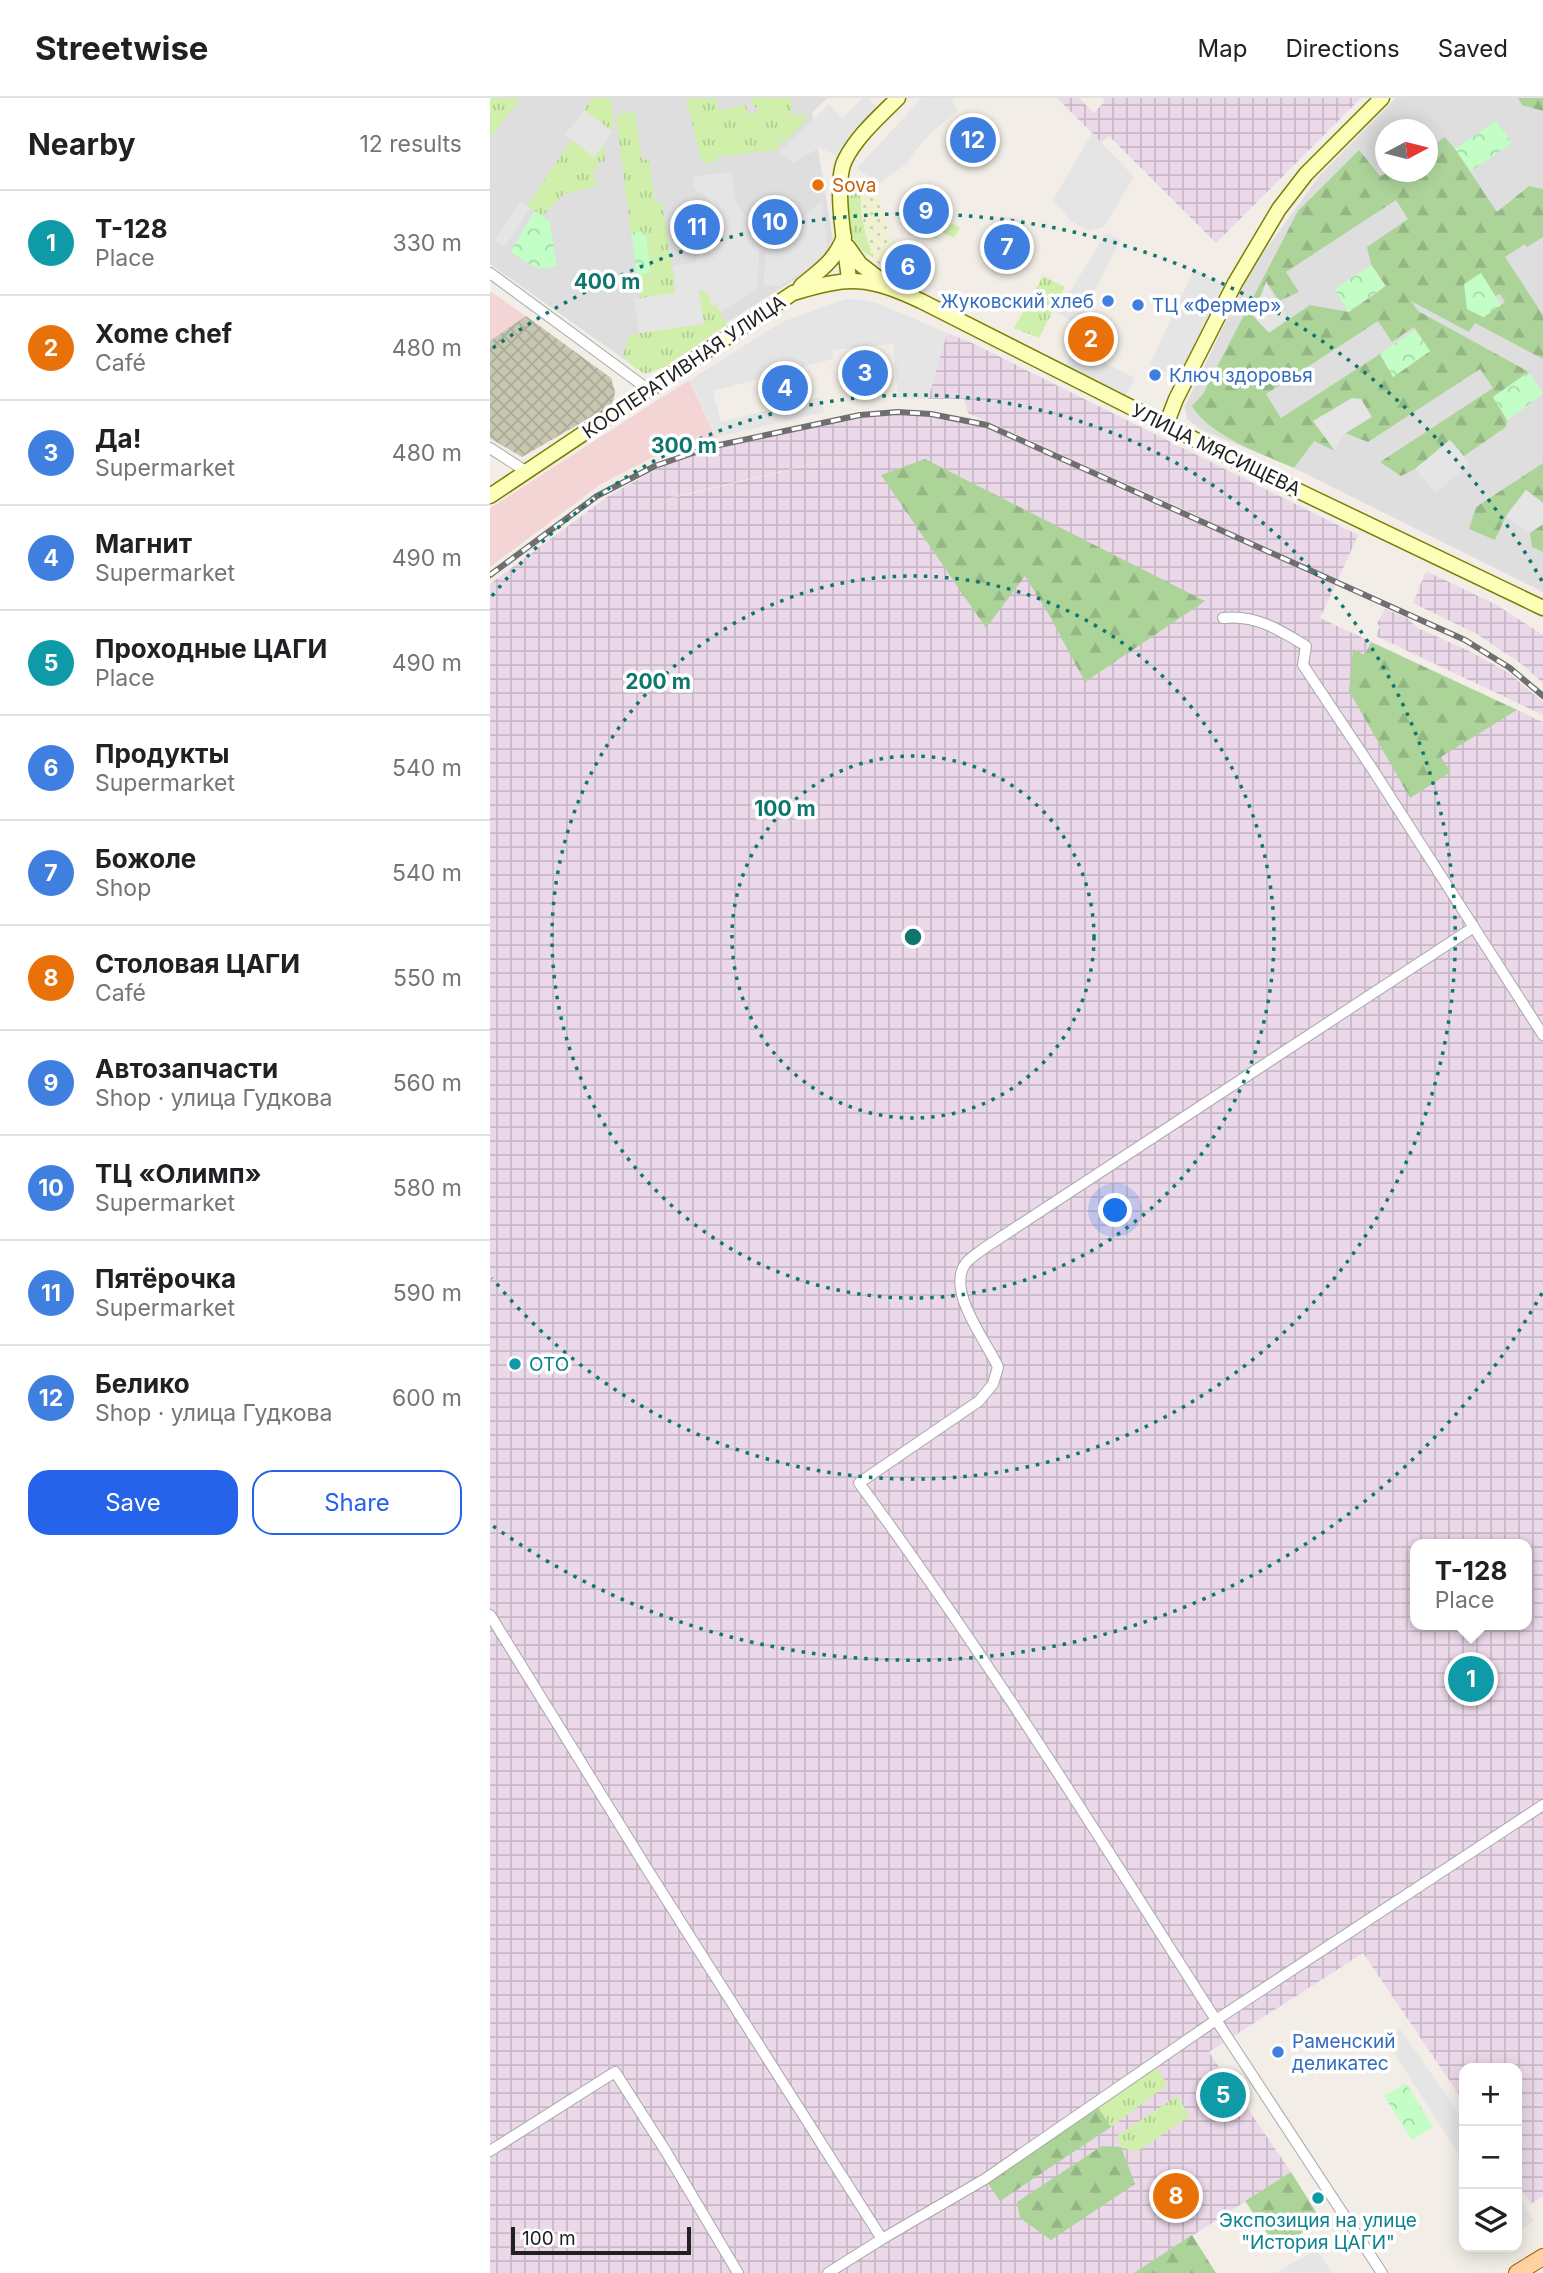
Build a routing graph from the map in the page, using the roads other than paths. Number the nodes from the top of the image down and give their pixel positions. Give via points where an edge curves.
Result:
1 (898, 98) edge
2 (1382, 98) edge
3 (844, 235) junction
4 (490, 273) edge
5 (849, 279) junction
6 (892, 288) junction
7 (793, 293) junction
8 (649, 390) junction
9 (1166, 425) junction
10 (490, 448) edge
11 (527, 472) junction
12 (490, 496) edge
13 (1543, 608) edge
14 (1223, 618) dead end
15 (1474, 927) junction
16 (1543, 1035) edge
17 (490, 1615) edge
18 (1543, 1805) edge
19 (1216, 2020) junction
20 (490, 2151) edge
21 (881, 2239) junction
22 (1543, 2257) edge
23 (738, 2273) edge
24 (828, 2273) edge
25 (1382, 2273) edge
26 (1517, 2273) edge

1 - 3 main road via 845,159 840,190
2 - 9 main road via 1306,174 1279,209 1235,283
3 - 5 main road
3 - 6 main road via 860,264
3 - 7 main road via 831,262
4 - 8 street
5 - 6 main road, КООПЕРАТИВНАЯ УЛИЦА
5 - 7 main road, КООПЕРАТИВНАЯ УЛИЦА
6 - 9 main road, УЛИЦА МЯСИЩЕВА
7 - 8 main road, КООПЕРАТИВНАЯ УЛИЦА
8 - 11 main road, КООПЕРАТИВНАЯ УЛИЦА
9 - 13 main road, УЛИЦА МЯСИЩЕВА
10 - 11 street
11 - 12 main road, КООПЕРАТИВНАЯ УЛИЦА
14 - 15 street via 1266,624 1306,646 1303,665
15 - 16 street
15 - 19 street via 965,1265 963,1299 998,1367 993,1384 979,1401 859,1483 981,1655
17 - 21 street
18 - 19 street
19 - 21 street via 985,2179
19 - 25 street
20 - 23 street via 615,2072
21 - 24 street
22 - 26 main road

